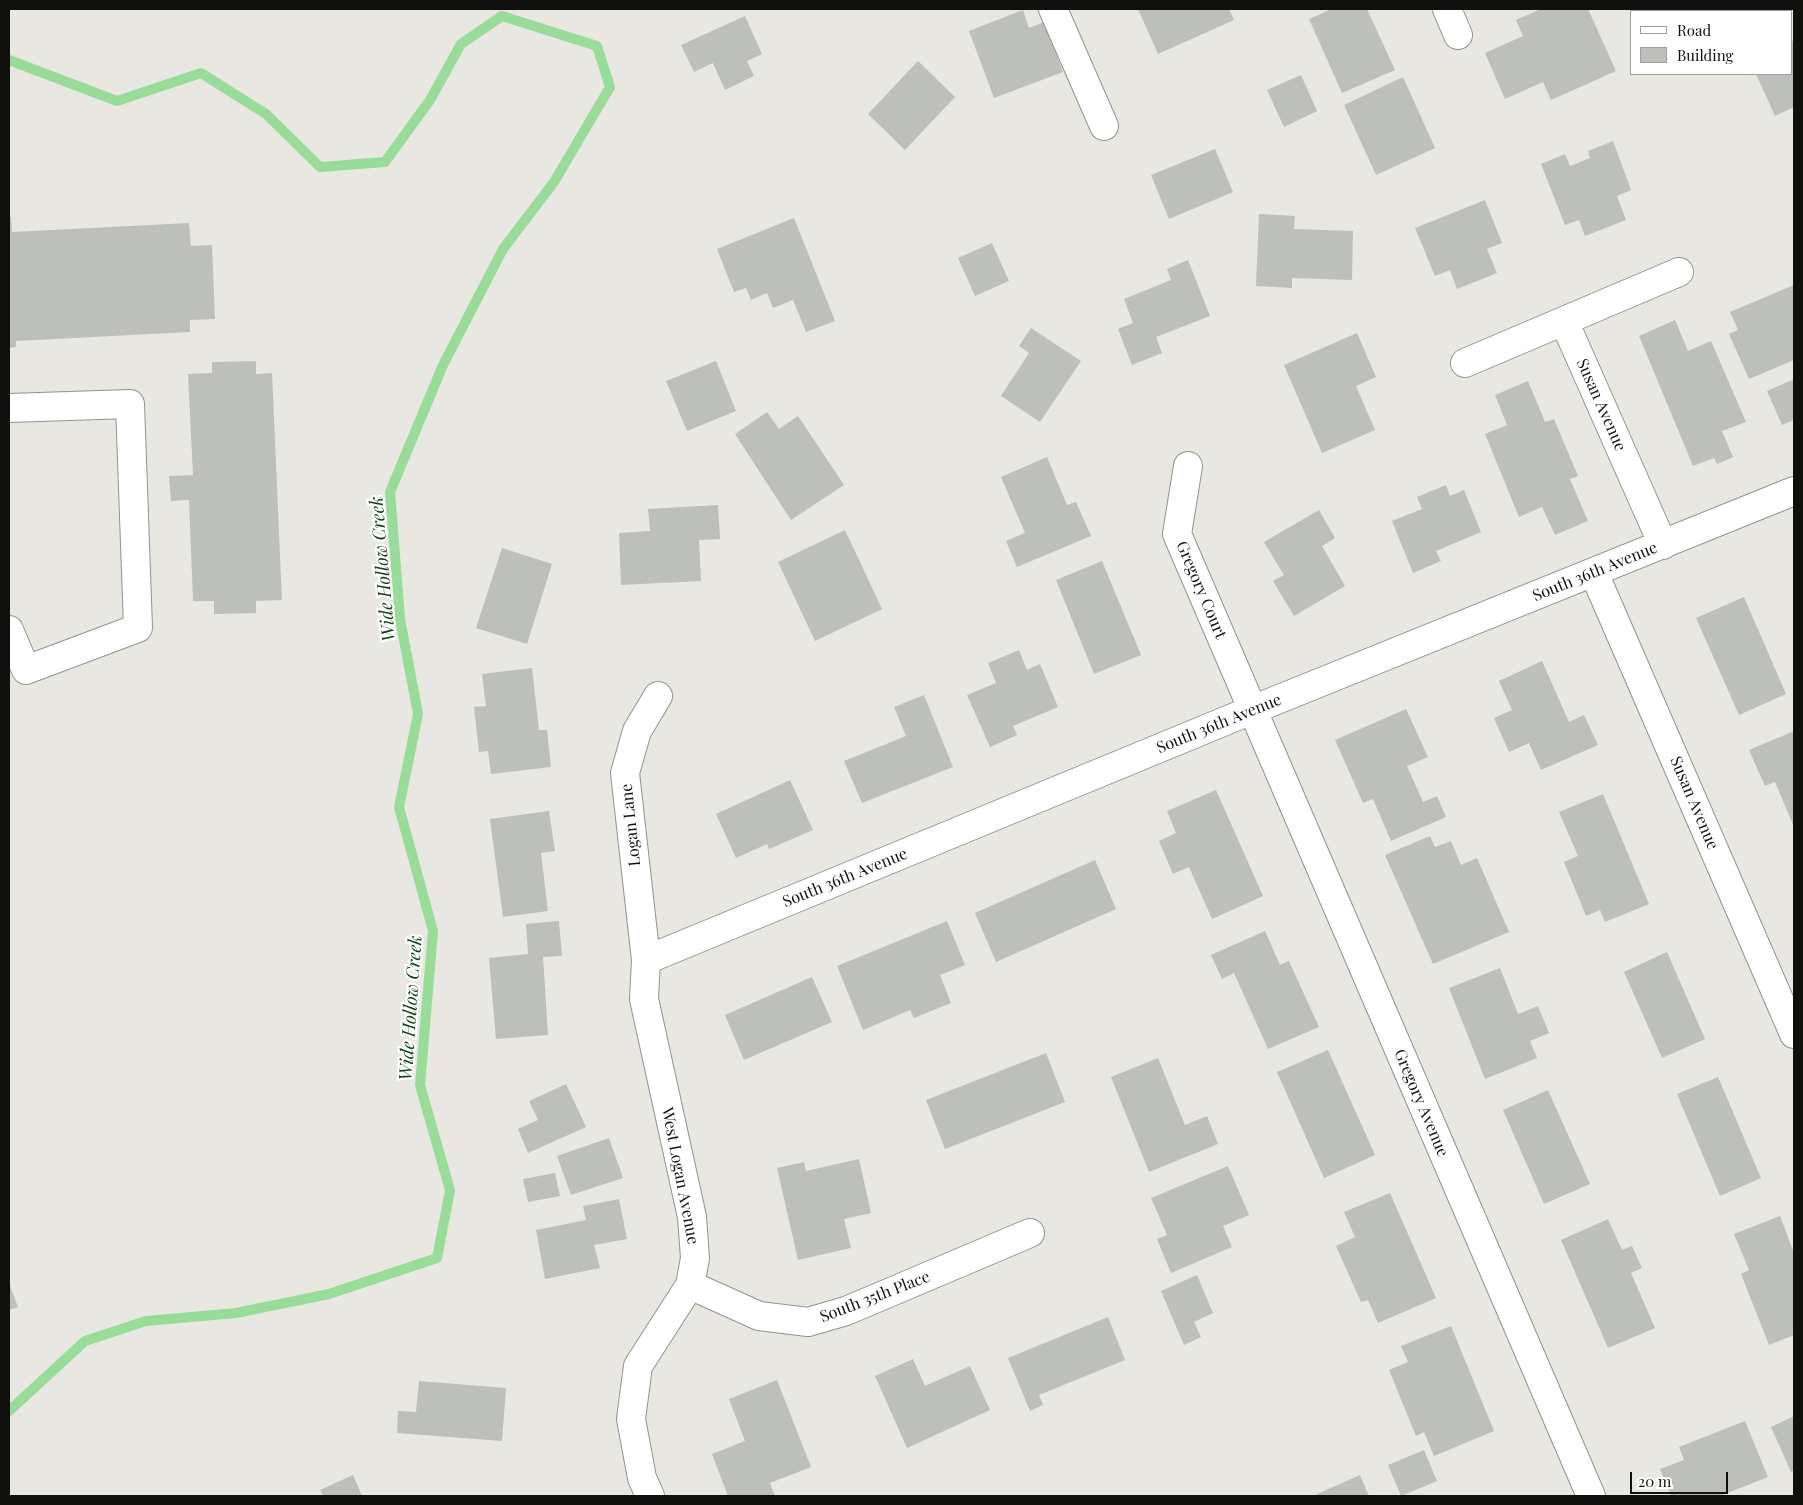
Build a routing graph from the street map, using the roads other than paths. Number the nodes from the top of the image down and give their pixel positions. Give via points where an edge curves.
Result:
1 (1053, 9) edge
2 (1447, 9) edge
3 (1458, 35) dead end
4 (1104, 126) dead end
5 (1679, 272) dead end
6 (1564, 321) junction
7 (1465, 363) dead end
8 (9, 408) edge
9 (1188, 466) dead end
10 (1794, 491) edge
11 (1663, 545) junction
12 (1594, 573) junction
13 (9, 630) edge
14 (658, 696) dead end
15 (1252, 710) junction
16 (646, 960) junction
17 (1794, 1034) edge
18 (1030, 1233) dead end
19 (690, 1285) junction
20 (650, 1496) edge
21 (1591, 1496) edge

1 - 4 street
2 - 3 street
5 - 6 street
6 - 7 street
6 - 11 street, Susan Avenue
8 - 13 street via 130,404 138,628 26,670
9 - 15 street, Gregory Court via 1177,534
10 - 11 street, South 36th Avenue
11 - 12 street, South 36th Avenue
12 - 15 street, South 36th Avenue
12 - 17 street, Susan Avenue
14 - 16 street, Logan Lane via 637,731 625,773
15 - 16 street, South 36th Avenue
15 - 21 street, Gregory Avenue
16 - 19 street, West Logan Avenue via 644,999 692,1217 695,1258
18 - 19 street, South 35th Place via 846,1311 808,1322 759,1316
19 - 20 street, West Logan Avenue via 638,1366 631,1419 642,1478

